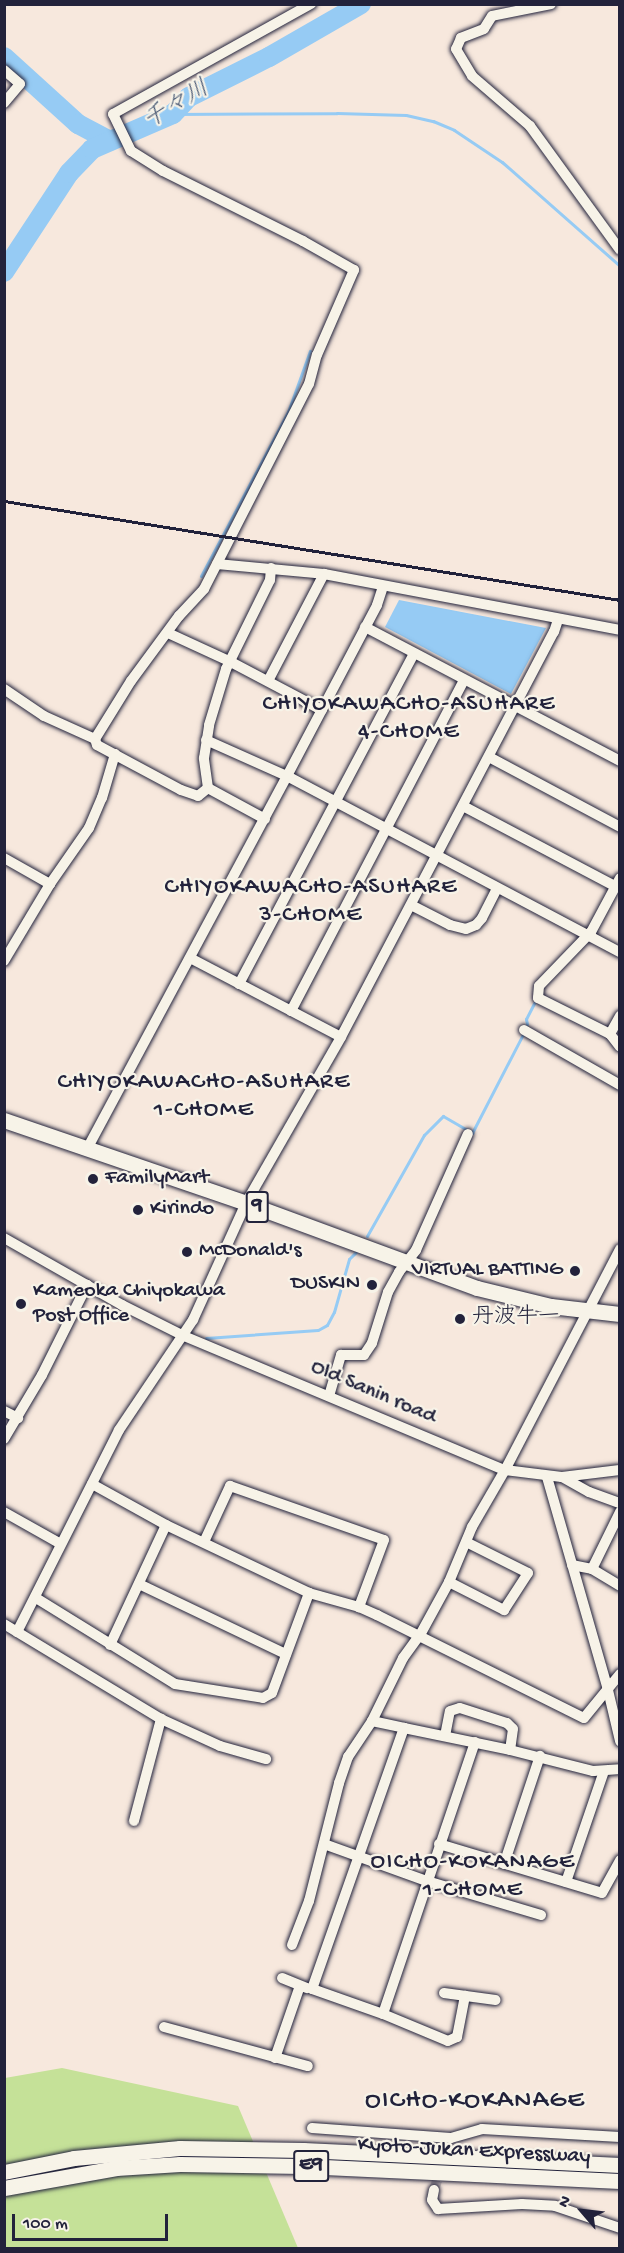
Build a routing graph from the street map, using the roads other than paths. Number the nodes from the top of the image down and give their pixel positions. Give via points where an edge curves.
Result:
1 (311, 4) edge
2 (551, 4) edge
3 (4, 70) edge
4 (4, 103) edge
5 (620, 249) edge
6 (217, 564) junction
7 (271, 568) junction
8 (324, 574) junction
9 (383, 586) junction
10 (558, 620) junction
11 (366, 627) junction
12 (620, 630) edge
13 (168, 633) junction
14 (414, 654) junction
15 (229, 661) junction
16 (464, 680) junction
17 (268, 681) junction
18 (4, 689) edge
19 (515, 707) junction
20 (322, 710) junction
21 (95, 739) junction
22 (206, 740) junction
23 (115, 754) junction
24 (489, 757) junction
25 (619, 759) edge
26 (287, 776) junction
27 (208, 788) junction
28 (337, 803) junction
29 (463, 806) junction
30 (265, 819) junction
31 (620, 827) edge
32 (386, 828) junction
33 (437, 856) junction
34 (4, 858) edge
35 (617, 882) edge
36 (50, 884) junction
37 (497, 890) junction
38 (411, 905) junction
39 (587, 935) junction
40 (620, 952) edge
41 (190, 958) junction
42 (4, 960) edge
43 (239, 984) junction
44 (291, 1011) junction
45 (620, 1016) edge
46 (524, 1030) dead end
47 (610, 1034) junction
48 (341, 1037) junction
49 (620, 1047) edge
50 (620, 1085) edge
51 (4, 1120) edge
52 (468, 1134) dead end
53 (87, 1149) junction
54 (246, 1203) junction
55 (4, 1238) edge
56 (620, 1249) edge
57 (407, 1262) junction
58 (87, 1285) junction
59 (588, 1311) junction
60 (620, 1314) edge
61 (184, 1336) junction
62 (329, 1396) junction
63 (4, 1411) edge
64 (18, 1418) junction
65 (4, 1439) edge
66 (505, 1470) junction
67 (620, 1470) edge
68 (547, 1477) junction
69 (562, 1477) junction
70 (92, 1484) junction
71 (620, 1503) edge
72 (4, 1512) edge
73 (620, 1512) edge
74 (166, 1525) junction
75 (204, 1542) junction
76 (466, 1542) junction
77 (61, 1545) junction
78 (572, 1565) junction
79 (592, 1569) junction
80 (449, 1582) junction
81 (139, 1584) junction
82 (620, 1586) edge
83 (309, 1593) junction
84 (36, 1598) junction
85 (359, 1607) junction
86 (4, 1624) edge
87 (17, 1632) junction
88 (420, 1635) junction
89 (110, 1645) junction
90 (286, 1654) junction
91 (619, 1675) edge
92 (607, 1686) junction
93 (161, 1719) junction
94 (372, 1721) junction
95 (404, 1728) junction
96 (445, 1736) junction
97 (620, 1741) edge
98 (475, 1742) junction
99 (510, 1749) junction
100 (540, 1756) junction
101 (266, 1759) dead end
102 (620, 1769) edge
103 (604, 1771) junction
104 (134, 1821) dead end
105 (324, 1844) junction
106 (440, 1844) junction
107 (359, 1858) junction
108 (620, 1860) edge
109 (504, 1864) junction
110 (427, 1881) junction
111 (566, 1882) junction
112 (541, 1915) dead end
113 (292, 1945) dead end
114 (282, 1978) dead end
115 (300, 1986) junction
116 (312, 1989) junction
117 (444, 1993) dead end
118 (465, 1996) junction
119 (496, 2000) dead end
120 (383, 2014) junction
121 (164, 2027) dead end
122 (275, 2058) junction
123 (308, 2066) dead end
124 (312, 2128) dead end
125 (620, 2137) edge
126 (620, 2164) edge
127 (4, 2172) edge
128 (620, 2181) edge
129 (4, 2188) edge
130 (434, 2190) dead end
131 (620, 2228) edge

1 - 6 street via 113,114 131,151 354,270 309,384
2 - 5 street via 492,16 484,29 461,38 456,48 472,76 530,126
3 - 4 street via 20,84
6 - 7 street
6 - 13 street via 204,589
7 - 8 street
7 - 15 street via 270,580
8 - 9 street
8 - 17 street
9 - 10 street
9 - 11 street
10 - 12 street
10 - 19 street
11 - 14 street
11 - 20 street
13 - 15 street
13 - 21 street via 131,681
14 - 16 street
14 - 28 street
15 - 17 street
15 - 22 street
16 - 19 street
16 - 32 street
17 - 20 street
18 - 21 street via 44,716
19 - 24 street
19 - 25 street
20 - 26 street
21 - 23 street
22 - 26 street
22 - 27 street
23 - 27 street via 181,790 198,796
23 - 36 street via 89,828
24 - 29 street
24 - 31 street
26 - 28 street
26 - 30 street
27 - 30 street
28 - 32 street
28 - 43 street
29 - 33 street
29 - 35 street
30 - 41 street
32 - 33 street
32 - 44 street
33 - 37 street
33 - 38 street
34 - 36 street
35 - 39 street
36 - 42 street
37 - 38 street via 482,918 466,929
37 - 39 street
38 - 48 street
39 - 40 street
39 - 47 street via 538,986 538,998
41 - 43 street
41 - 53 street
43 - 44 street
44 - 48 street
45 - 47 street
46 - 50 street
47 - 49 street
48 - 54 street
51 - 53 highway, 9
52 - 57 street
53 - 54 highway, 9
54 - 57 highway, 9
54 - 61 street
55 - 58 street, Old Sanin road
56 - 59 street
57 - 59 highway, 9 via 477,1288
57 - 62 street via 388,1292 372,1343 364,1355 341,1355
58 - 61 street, Old Sanin road
58 - 64 street
59 - 60 highway, 9
59 - 66 street
61 - 62 street, Old Sanin road
61 - 70 street via 119,1430
62 - 66 street, Old Sanin road
63 - 64 street
64 - 65 street
66 - 68 street, Old Sanin road
66 - 76 street
67 - 69 street, Old Sanin road
68 - 69 street, Old Sanin road
68 - 78 street
69 - 71 street
70 - 74 street
70 - 77 street
72 - 77 street
73 - 79 street
74 - 75 street
74 - 81 street
75 - 83 street
75 - 85 street via 230,1486 384,1540
76 - 80 street
76 - 80 street via 528,1573 504,1610
77 - 84 street
78 - 79 street
78 - 92 street
79 - 82 street
80 - 88 street
81 - 89 street
81 - 90 street
83 - 85 street
83 - 90 street
84 - 87 street
84 - 89 street
85 - 88 street
86 - 87 street
87 - 93 street
88 - 92 street via 584,1719
88 - 94 street via 403,1658
89 - 90 street via 175,1684 263,1698 272,1693
91 - 92 street
92 - 97 street
93 - 101 street via 220,1746
93 - 104 street
94 - 95 street
94 - 105 street via 348,1757
95 - 96 street
95 - 107 street
96 - 98 street
96 - 99 street via 450,1712 460,1708 507,1723 513,1729
98 - 99 street
98 - 106 street
99 - 100 street
100 - 103 street
100 - 109 street
102 - 103 street
103 - 111 street
105 - 107 street
105 - 113 street
106 - 109 street
106 - 110 street
107 - 110 street
107 - 116 street
108 - 111 street via 602,1893
109 - 111 street
110 - 112 street
110 - 120 street
114 - 115 street
115 - 116 street
115 - 122 street
116 - 120 street
117 - 118 street
118 - 119 street
118 - 120 street via 457,2037 448,2041
121 - 122 street
122 - 123 street
124 - 125 street via 451,2138 482,2129
126 - 127 highway, Kyoto-Jukan Expressway / E9 via 213,2148 116,2152
128 - 129 highway, Kyoto-Jukan Expressway / E9 via 180,2164 106,2169
130 - 131 street via 432,2200 438,2209 555,2206

